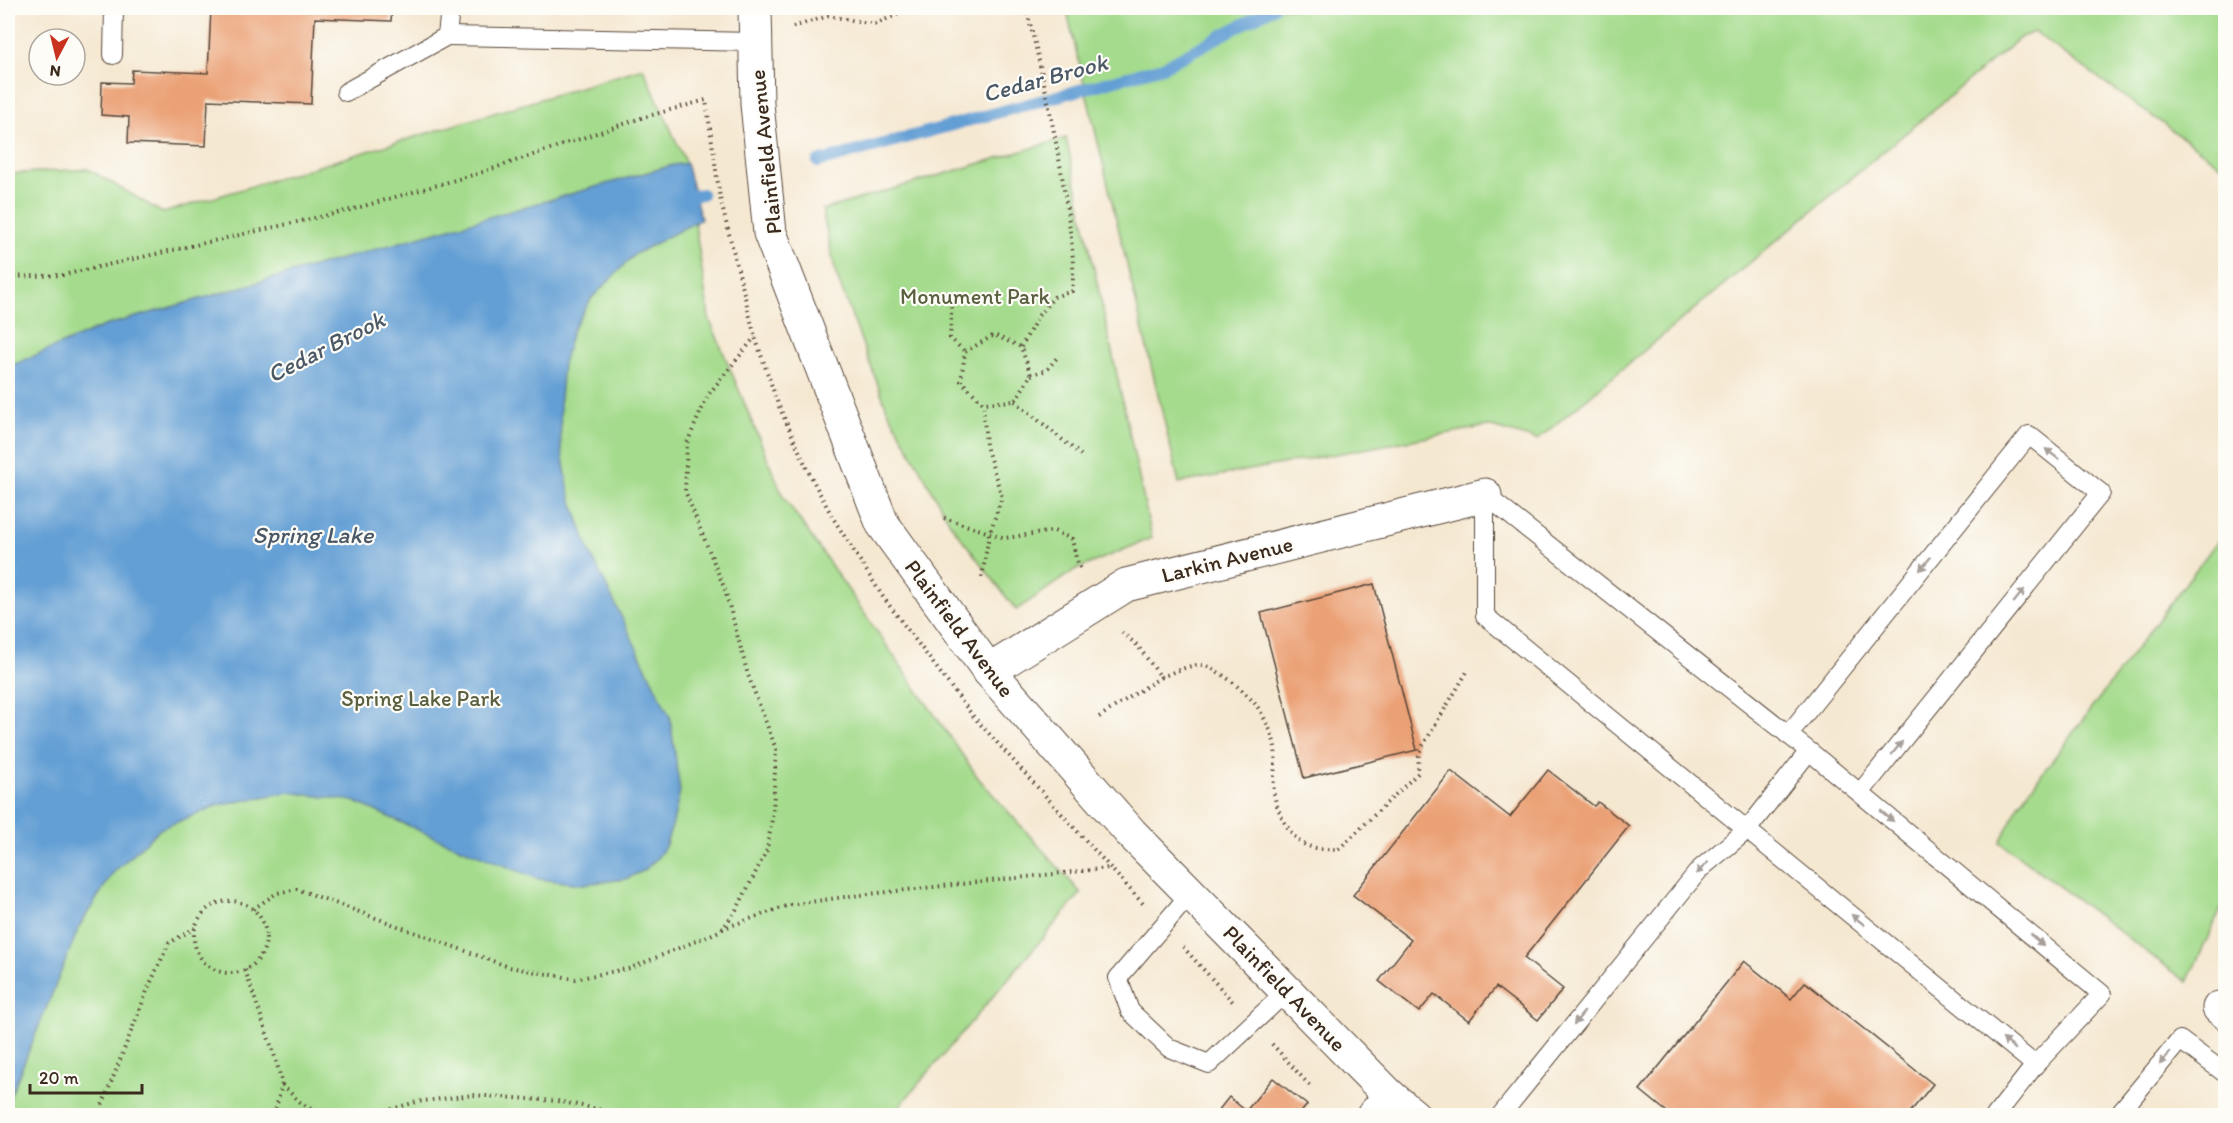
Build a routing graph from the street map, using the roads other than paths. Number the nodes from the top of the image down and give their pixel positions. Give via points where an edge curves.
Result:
1 (114, 8) edge
2 (450, 8) edge
3 (755, 8) edge
4 (447, 36) junction
5 (756, 42) junction
6 (113, 55) dead end
7 (346, 92) dead end
8 (1485, 495) junction
9 (989, 671) junction
10 (1788, 735) junction
11 (1809, 751) junction
12 (1860, 794) junction
13 (1747, 830) junction
14 (1191, 893) junction
15 (1287, 991) junction
16 (2035, 1065) junction
17 (2226, 1074) edge
18 (1392, 1109) edge
19 (1500, 1116) edge
20 (1995, 1116) edge
21 (2117, 1116) edge

1 - 6 lane
2 - 4 lane
3 - 5 street, Plainfield Avenue
4 - 5 lane
4 - 7 lane
5 - 9 street, Plainfield Avenue via 757,104 770,233 882,523
8 - 9 street, Larkin Avenue via 1126,585
8 - 10 lane
8 - 13 lane via 1485,616
9 - 14 street, Plainfield Avenue via 1131,833
10 - 11 lane
12 -> 10 lane via 2102,493 2029,435
11 - 12 lane
11 - 13 lane
12 -> 16 lane via 2102,994
16 -> 13 lane
13 -> 19 lane via 1700,869
14 - 15 street, Plainfield Avenue
14 - 15 lane via 1118,978 1130,1011 1169,1048 1209,1064
15 - 18 street, Plainfield Avenue
16 - 20 lane
17 -> 21 lane via 2180,1040

